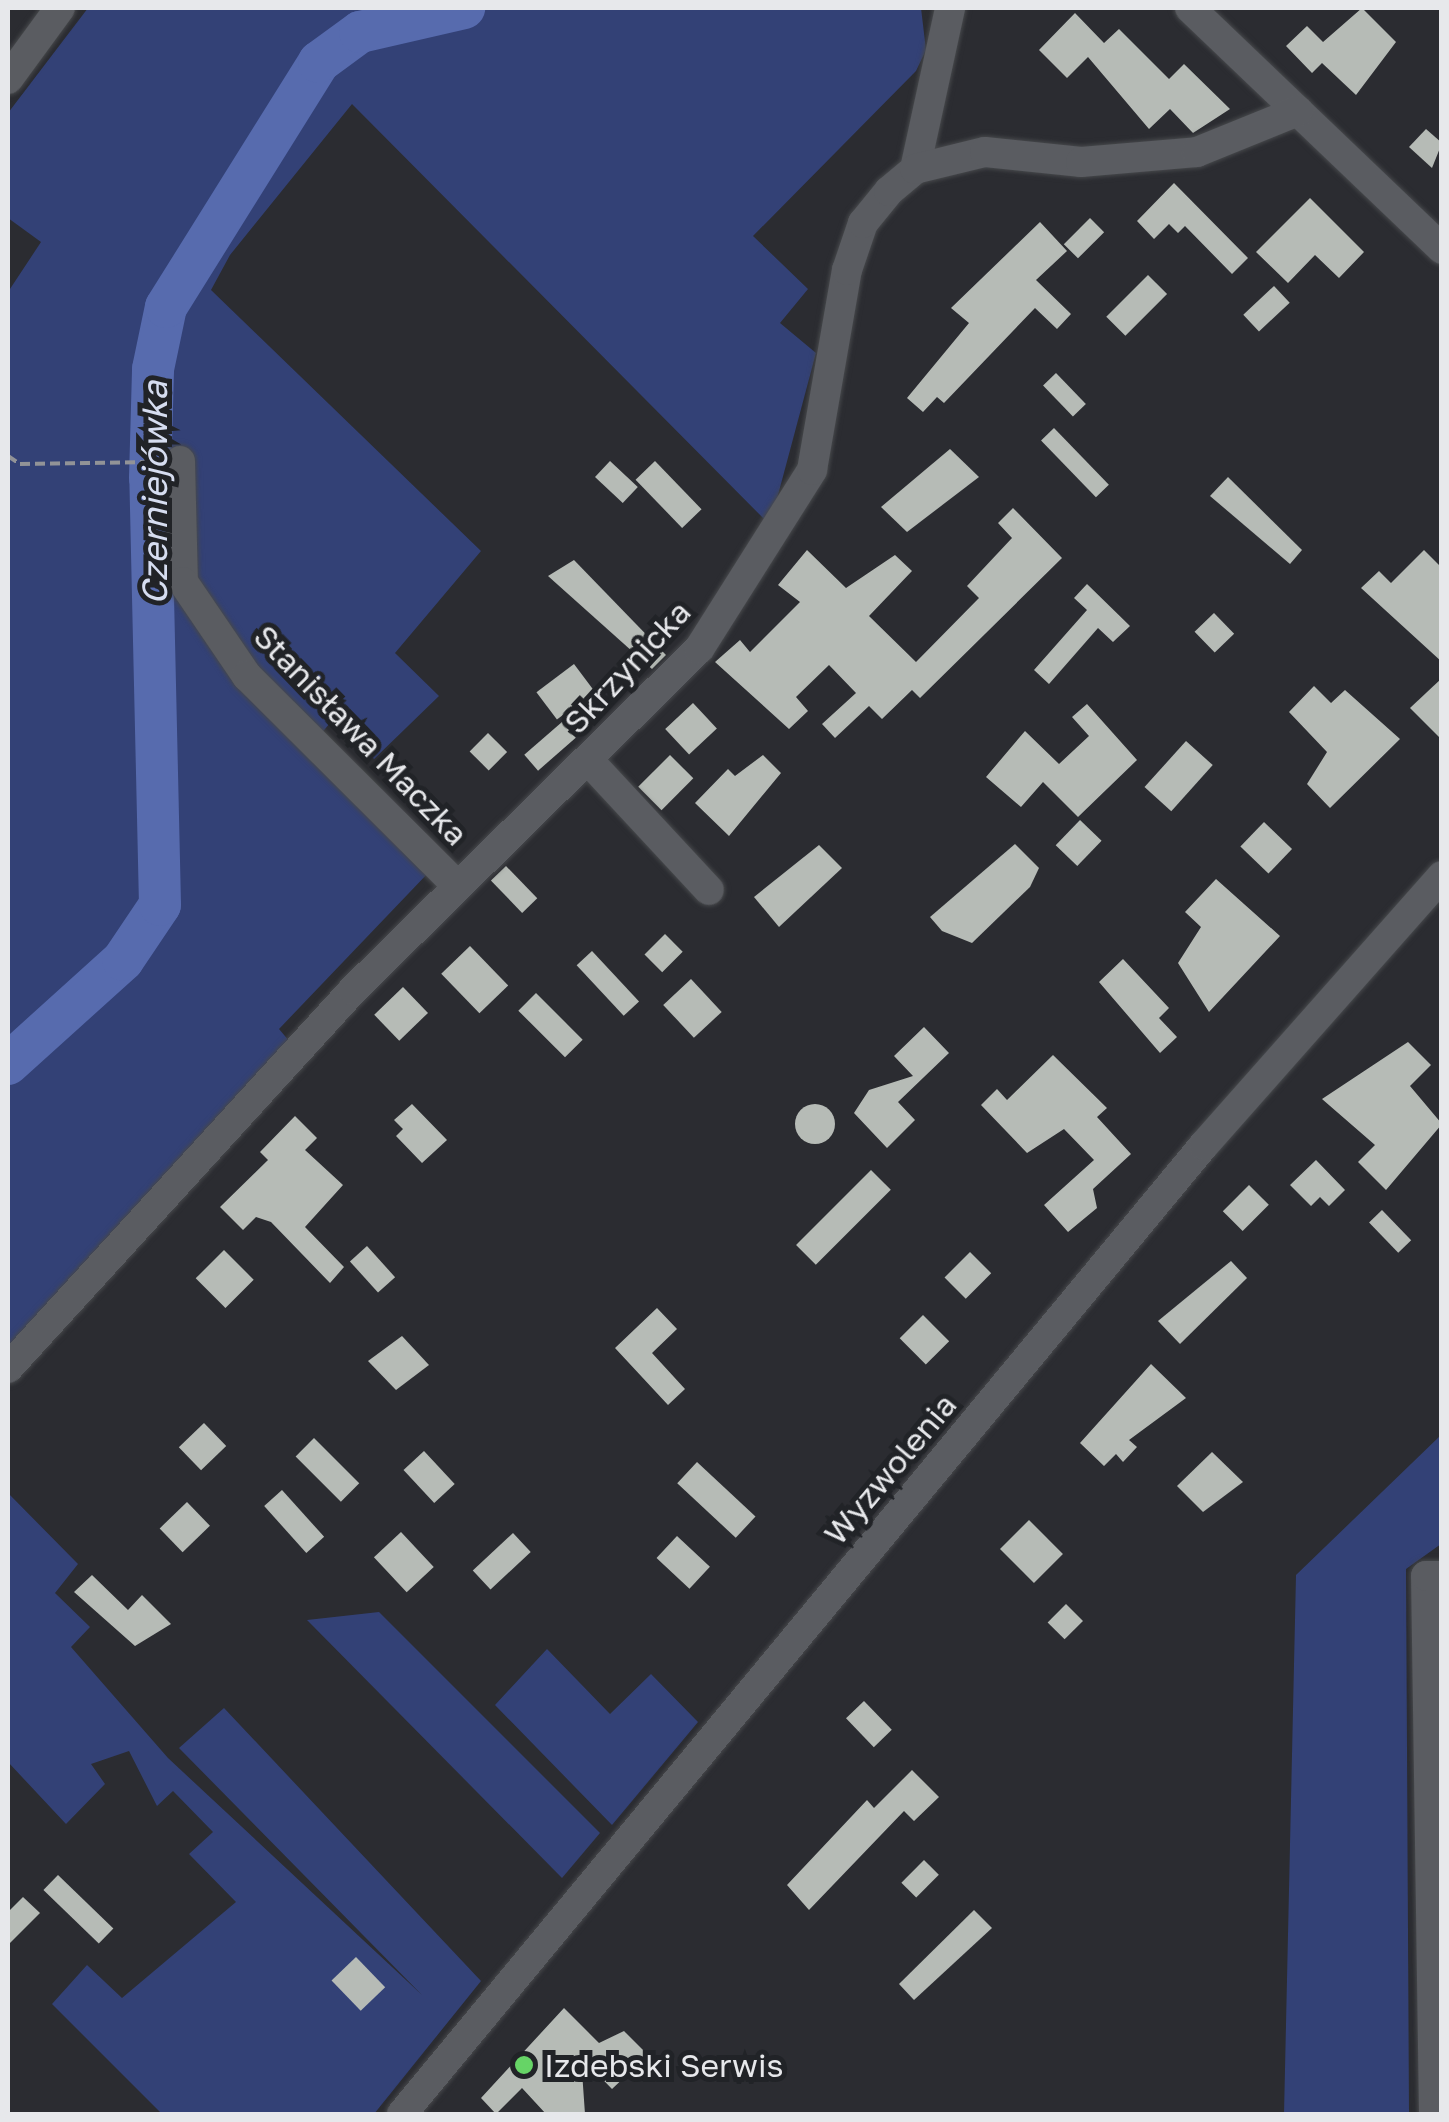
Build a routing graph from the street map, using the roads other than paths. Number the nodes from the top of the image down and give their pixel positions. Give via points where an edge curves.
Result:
1 (950, 8) edge
2 (52, 10) edge
3 (1203, 12) edge
4 (8, 79) edge
5 (1298, 111) junction
6 (915, 169) junction
7 (1442, 250) edge
8 (180, 461) dead end
9 (589, 761) junction
10 (1442, 876) edge
11 (457, 886) junction
12 (710, 890) dead end
13 (8, 1368) edge
14 (1442, 1576) edge
15 (402, 2114) edge
16 (1434, 2114) edge

1 - 6 street
2 - 4 street
3 - 5 street
5 - 6 street via 1249,138 1167,157 1081,162 984,152
5 - 7 street
6 - 9 street, Skrzynicka via 862,223 812,470 791,510 698,649
8 - 11 street, Stanisława Maczka via 183,582 247,676
9 - 11 street, Skrzynicka
9 - 12 street
10 - 15 street, Wyzwolenia via 1216,1130
11 - 13 street, Skrzynicka
14 - 16 street via 1426,1576

